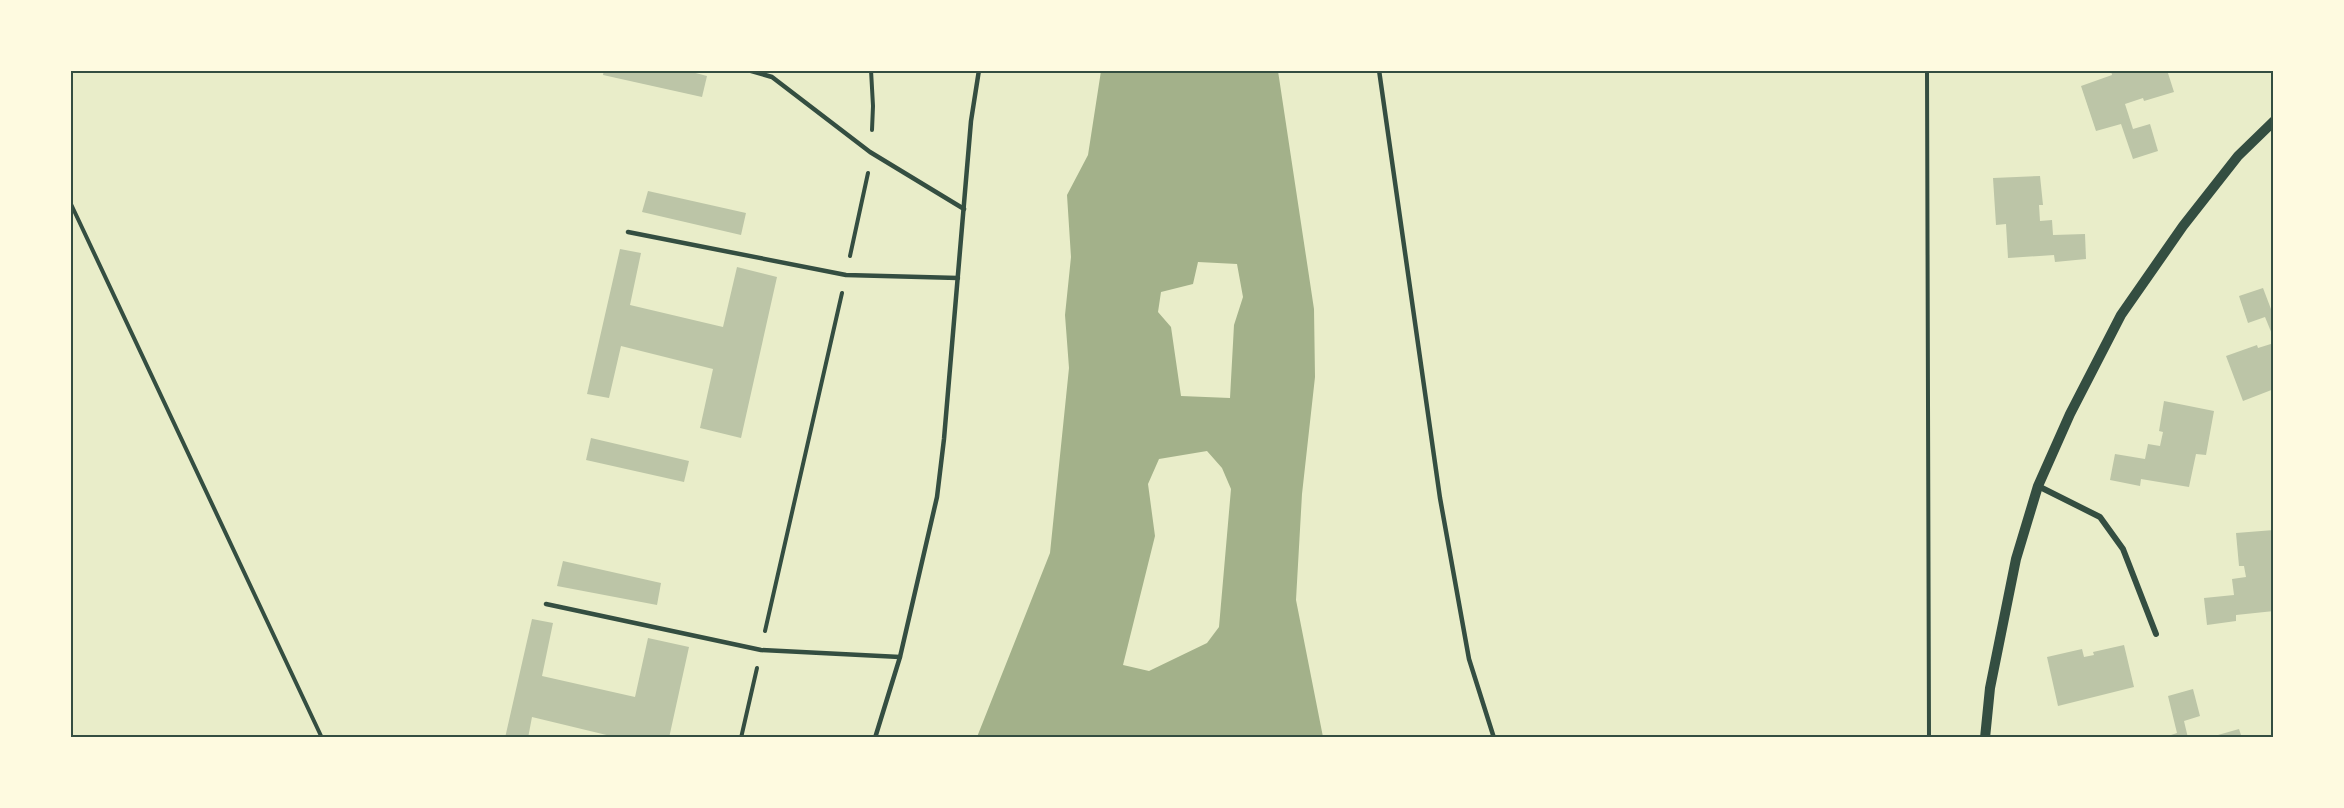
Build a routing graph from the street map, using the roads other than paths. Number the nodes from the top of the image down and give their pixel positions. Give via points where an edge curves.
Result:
1 (748, 70) edge
2 (979, 70) edge
3 (1379, 70) edge
4 (2274, 121) edge
5 (964, 209) junction
6 (628, 232) dead end
7 (958, 278) junction
8 (2038, 486) junction
9 (546, 604) dead end
10 (2156, 634) dead end
11 (900, 657) junction
12 (875, 738) edge
13 (1494, 738) edge
14 (1985, 738) edge

1 - 5 lane via 772,76 870,152
2 - 5 lane
3 - 13 lane via 1440,498 1469,660
4 - 8 street via 2238,156 2121,315
5 - 7 lane
6 - 7 lane via 846,275
7 - 11 lane via 937,497
8 - 10 street via 2100,517 2123,549
8 - 14 street via 2001,625
9 - 11 lane via 761,650
11 - 12 lane

